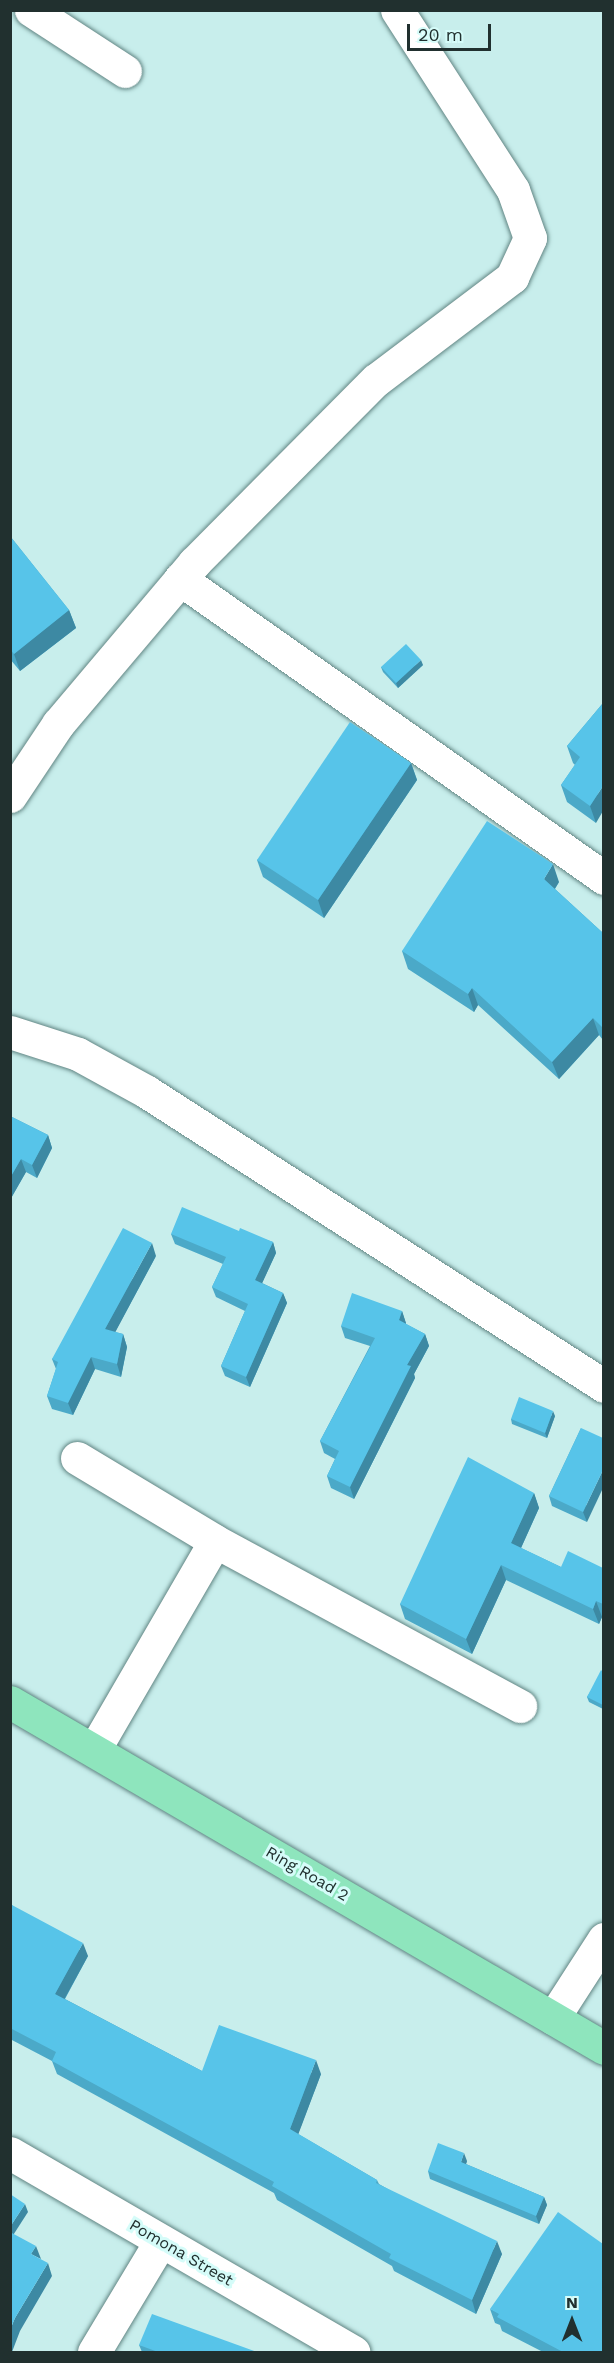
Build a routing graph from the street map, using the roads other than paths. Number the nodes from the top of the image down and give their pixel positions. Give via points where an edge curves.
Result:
1 (31, 10) edge
2 (397, 10) edge
3 (126, 71) dead end
4 (180, 579) junction
5 (10, 796) edge
6 (603, 878) edge
7 (10, 1032) edge
8 (603, 1386) edge
9 (77, 1458) dead end
10 (215, 1541) junction
11 (10, 1702) edge
12 (520, 1706) dead end
13 (94, 1750) junction
14 (603, 1939) edge
15 (553, 2018) junction
16 (603, 2048) edge
17 (10, 2153) edge
18 (160, 2242) junction
19 (94, 2352) edge
20 (352, 2352) edge

1 - 3 street
2 - 4 street via 513,190 530,238 512,277 376,381
4 - 5 street via 58,724
4 - 6 street
7 - 8 street via 78,1054 147,1092
9 - 10 street
10 - 12 street
10 - 13 street
11 - 13 main road, Ring Road 2
13 - 15 main road, Ring Road 2
14 - 15 street
15 - 16 main road, Ring Road 2
17 - 18 street, Pomona Street
18 - 19 street
18 - 20 street, Pomona Street

